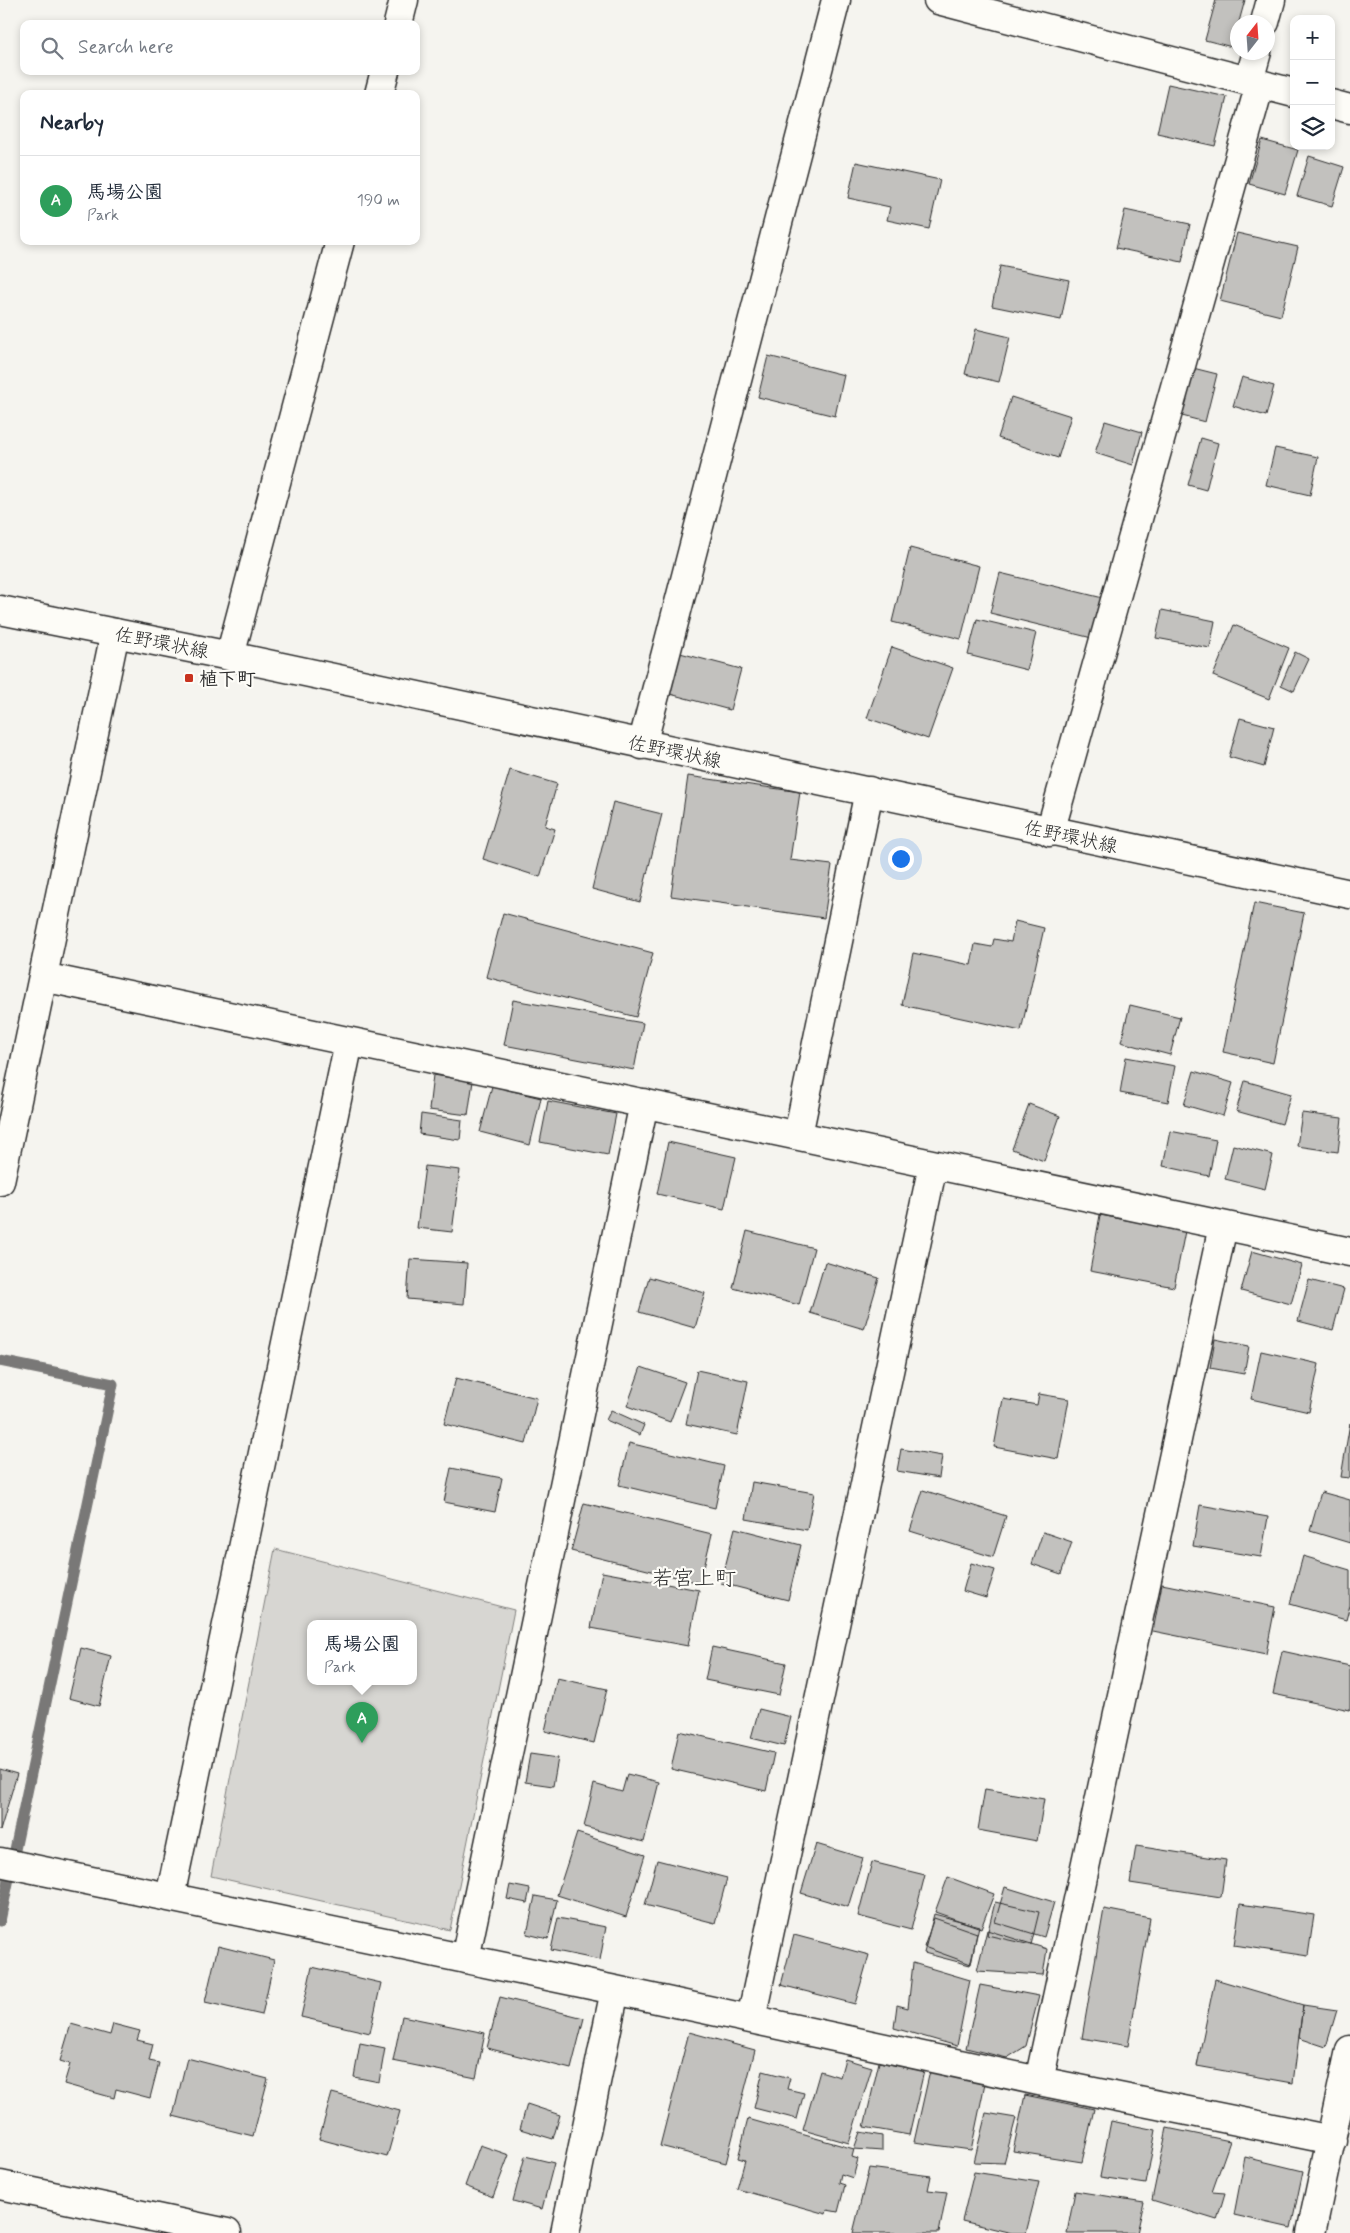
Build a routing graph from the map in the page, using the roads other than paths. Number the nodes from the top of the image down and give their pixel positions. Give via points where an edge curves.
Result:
1 (404, 0) edge
2 (836, 0) edge
3 (938, 0) edge
4 (1271, 0) edge
5 (1267, 15) edge
6 (399, 20) edge
7 (1256, 60) edge
8 (384, 75) edge
9 (1255, 83) junction
10 (380, 90) edge
11 (1290, 92) edge
12 (1335, 105) edge
13 (1350, 109) edge
14 (339, 245) edge
15 (0, 610) edge
16 (115, 633) junction
17 (230, 656) junction
18 (642, 745) junction
19 (869, 791) junction
20 (1050, 832) junction
21 (1350, 894) edge
22 (43, 977) junction
23 (349, 1042) junction
24 (644, 1103) junction
25 (6, 1124) edge
26 (798, 1135) junction
27 (933, 1165) junction
28 (0, 1181) edge
29 (1223, 1226) junction
30 (1350, 1252) edge
31 (0, 1862) edge
32 (170, 1898) junction
33 (465, 1959) junction
34 (615, 1990) junction
35 (751, 2018) junction
36 (1350, 2050) edge
37 (1039, 2081) junction
38 (1332, 2140) junction
39 (0, 2186) edge
40 (227, 2233) edge
41 (565, 2233) edge
42 (1311, 2233) edge

1 - 6 street
2 - 18 street
3 - 9 street
4 - 5 street
7 - 9 street
8 - 10 street
9 - 11 street
9 - 20 street
12 - 13 street
14 - 17 street
15 - 16 street, 佐野環状線
16 - 17 street, 佐野環状線
16 - 22 street
17 - 18 street, 佐野環状線
18 - 19 street, 佐野環状線
19 - 20 street, 佐野環状線
19 - 26 street
20 - 21 street, 佐野環状線
22 - 23 street
22 - 25 street
23 - 24 street
23 - 32 street
24 - 26 street
24 - 33 street
25 - 28 street
26 - 27 street
27 - 29 street
27 - 35 street
29 - 30 street
29 - 37 street
31 - 32 street
32 - 33 street
33 - 34 street
34 - 35 street
34 - 41 street
35 - 37 street
36 - 38 street
37 - 38 street
38 - 42 street
39 - 40 street

